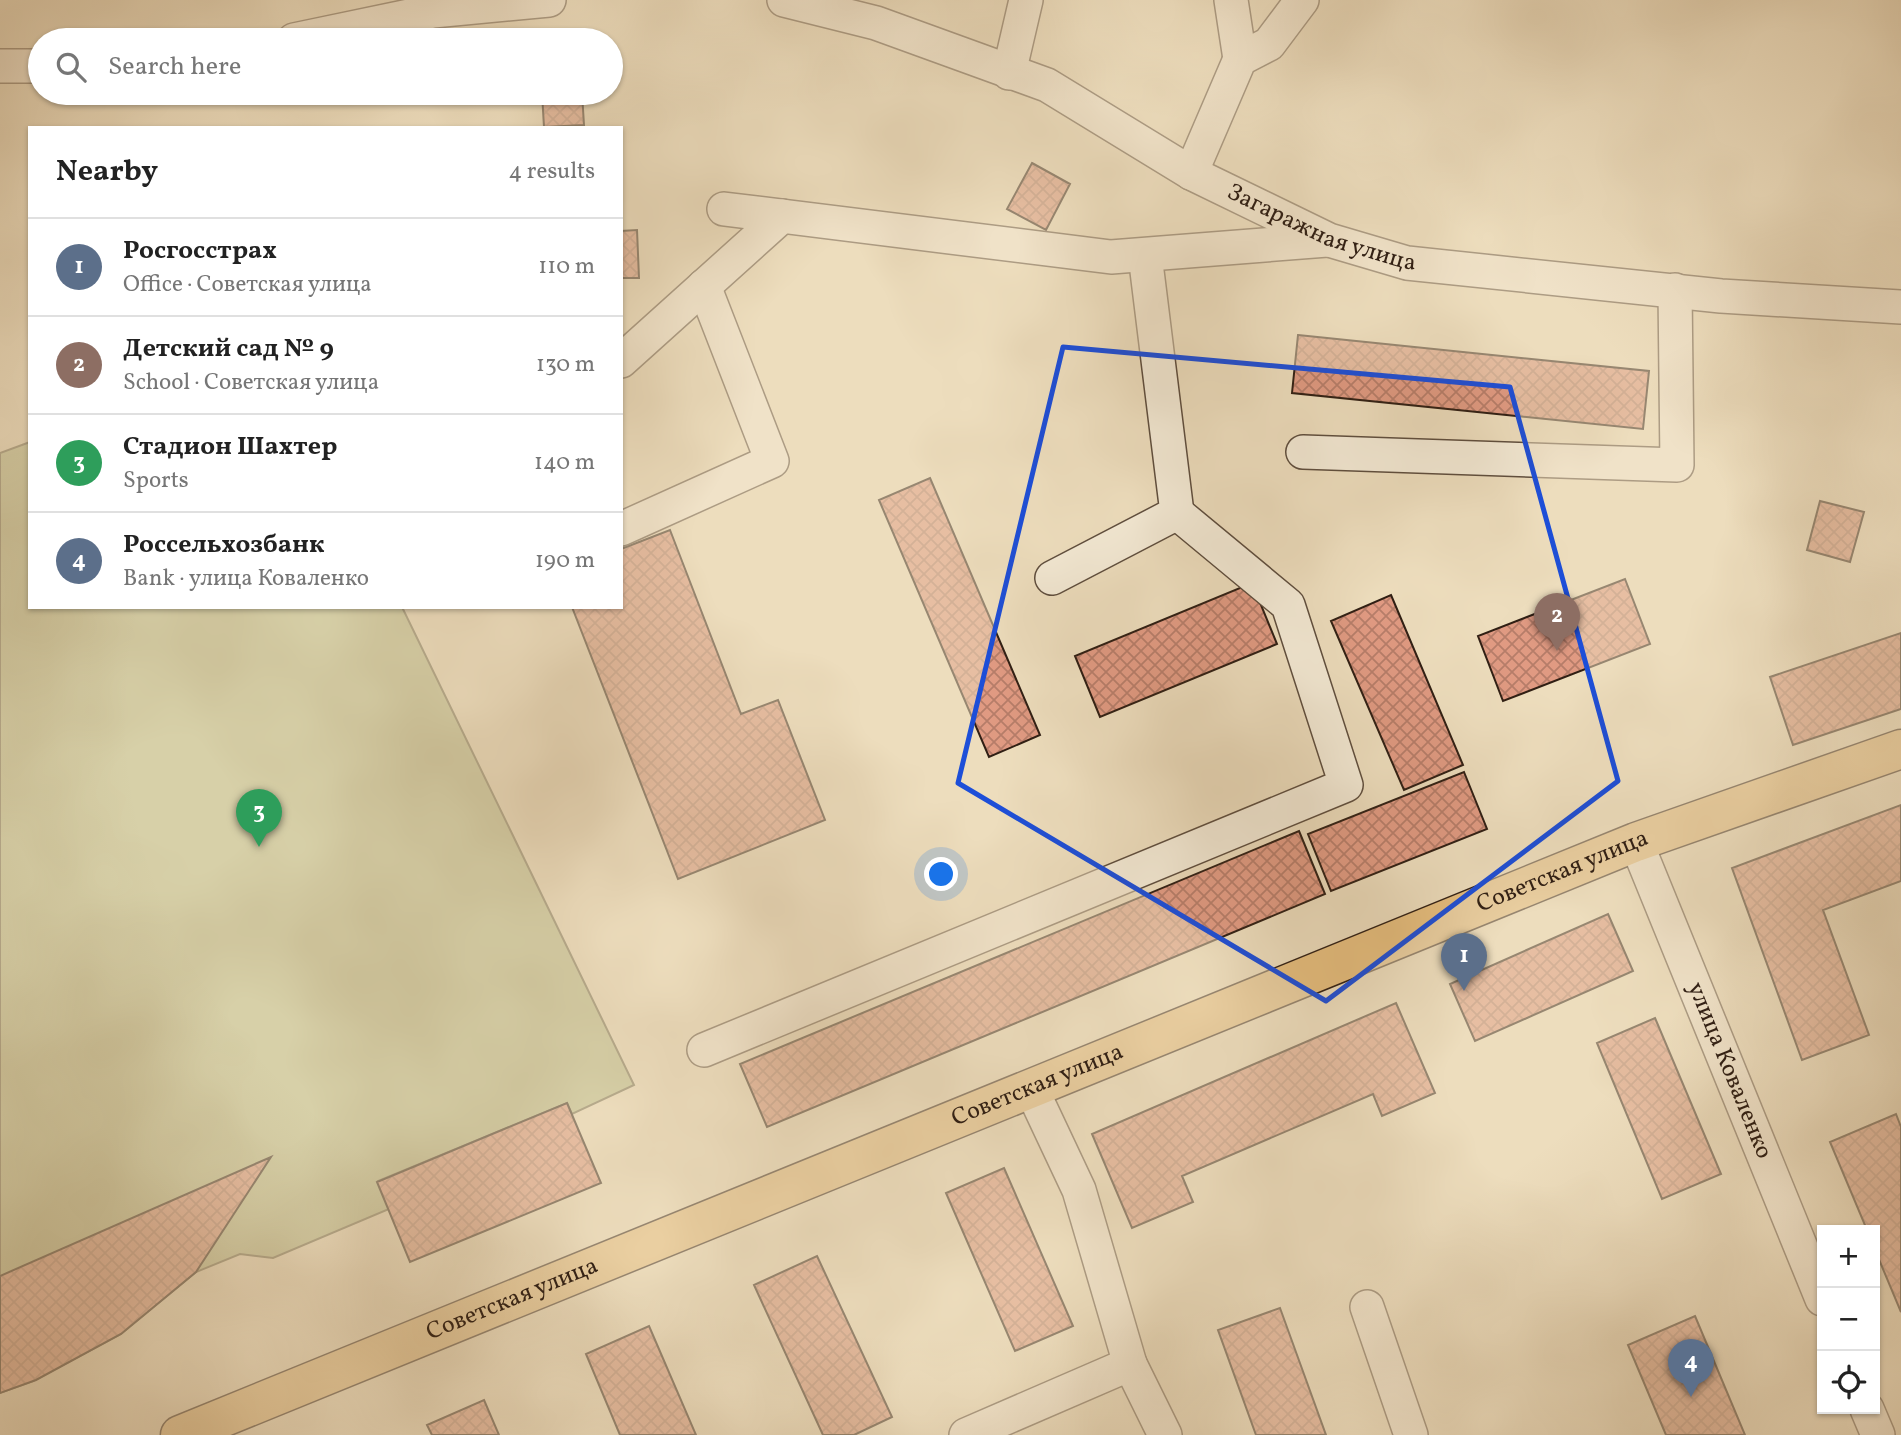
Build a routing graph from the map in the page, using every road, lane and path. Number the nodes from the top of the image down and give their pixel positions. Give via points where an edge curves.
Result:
1 (549, 0) edge
2 (784, 0) edge
3 (1026, 0) edge
4 (1231, 0) edge
5 (1302, 0) edge
6 (438, 6) edge
7 (879, 11) edge
8 (345, 28) edge
9 (1240, 59) junction
10 (0, 66) edge
11 (28, 66) edge
12 (1009, 73) junction
13 (1191, 173) junction
14 (724, 209) dead end
15 (782, 216) junction
16 (1329, 240) junction
17 (1144, 255) junction
18 (704, 286) junction
19 (1675, 290) junction
20 (1901, 307) edge
21 (623, 359) edge
22 (1303, 452) dead end
23 (1177, 513) junction
24 (623, 528) edge
25 (1052, 578) dead end
26 (1901, 749) edge
27 (1636, 842) junction
28 (704, 1050) dead end
29 (1031, 1088) junction
30 (1818, 1288) edge
31 (1367, 1307) dead end
32 (1130, 1364) junction
33 (1869, 1414) edge
34 (180, 1435) edge
35 (966, 1435) edge
36 (1165, 1435) edge
37 (1412, 1435) edge
38 (1878, 1435) edge

1 - 6 street
2 - 7 street, Загаражная улица
3 - 12 street
4 - 9 street
5 - 9 street via 1269,44
6 - 8 street
7 - 12 street, Загаражная улица
9 - 13 street
10 - 11 street
12 - 13 street, Загаражная улица via 1048,85
13 - 16 street, Загаражная улица
14 - 15 street
15 - 17 street via 1111,257
15 - 18 street
16 - 17 street
16 - 19 street, Загаражная улица via 1407,263
17 - 23 street
18 - 21 street
18 - 24 street via 772,461
19 - 20 street, Загаражная улица
19 - 22 street via 1677,465
23 - 25 street
23 - 28 street via 1288,605 1346,785
26 - 27 main road, Советская улица
27 - 29 main road, Советская улица
27 - 30 street, улица Коваленко
29 - 32 street via 1079,1190
29 - 34 main road, Советская улица
31 - 37 street
32 - 35 street
32 - 36 street
33 - 38 street

